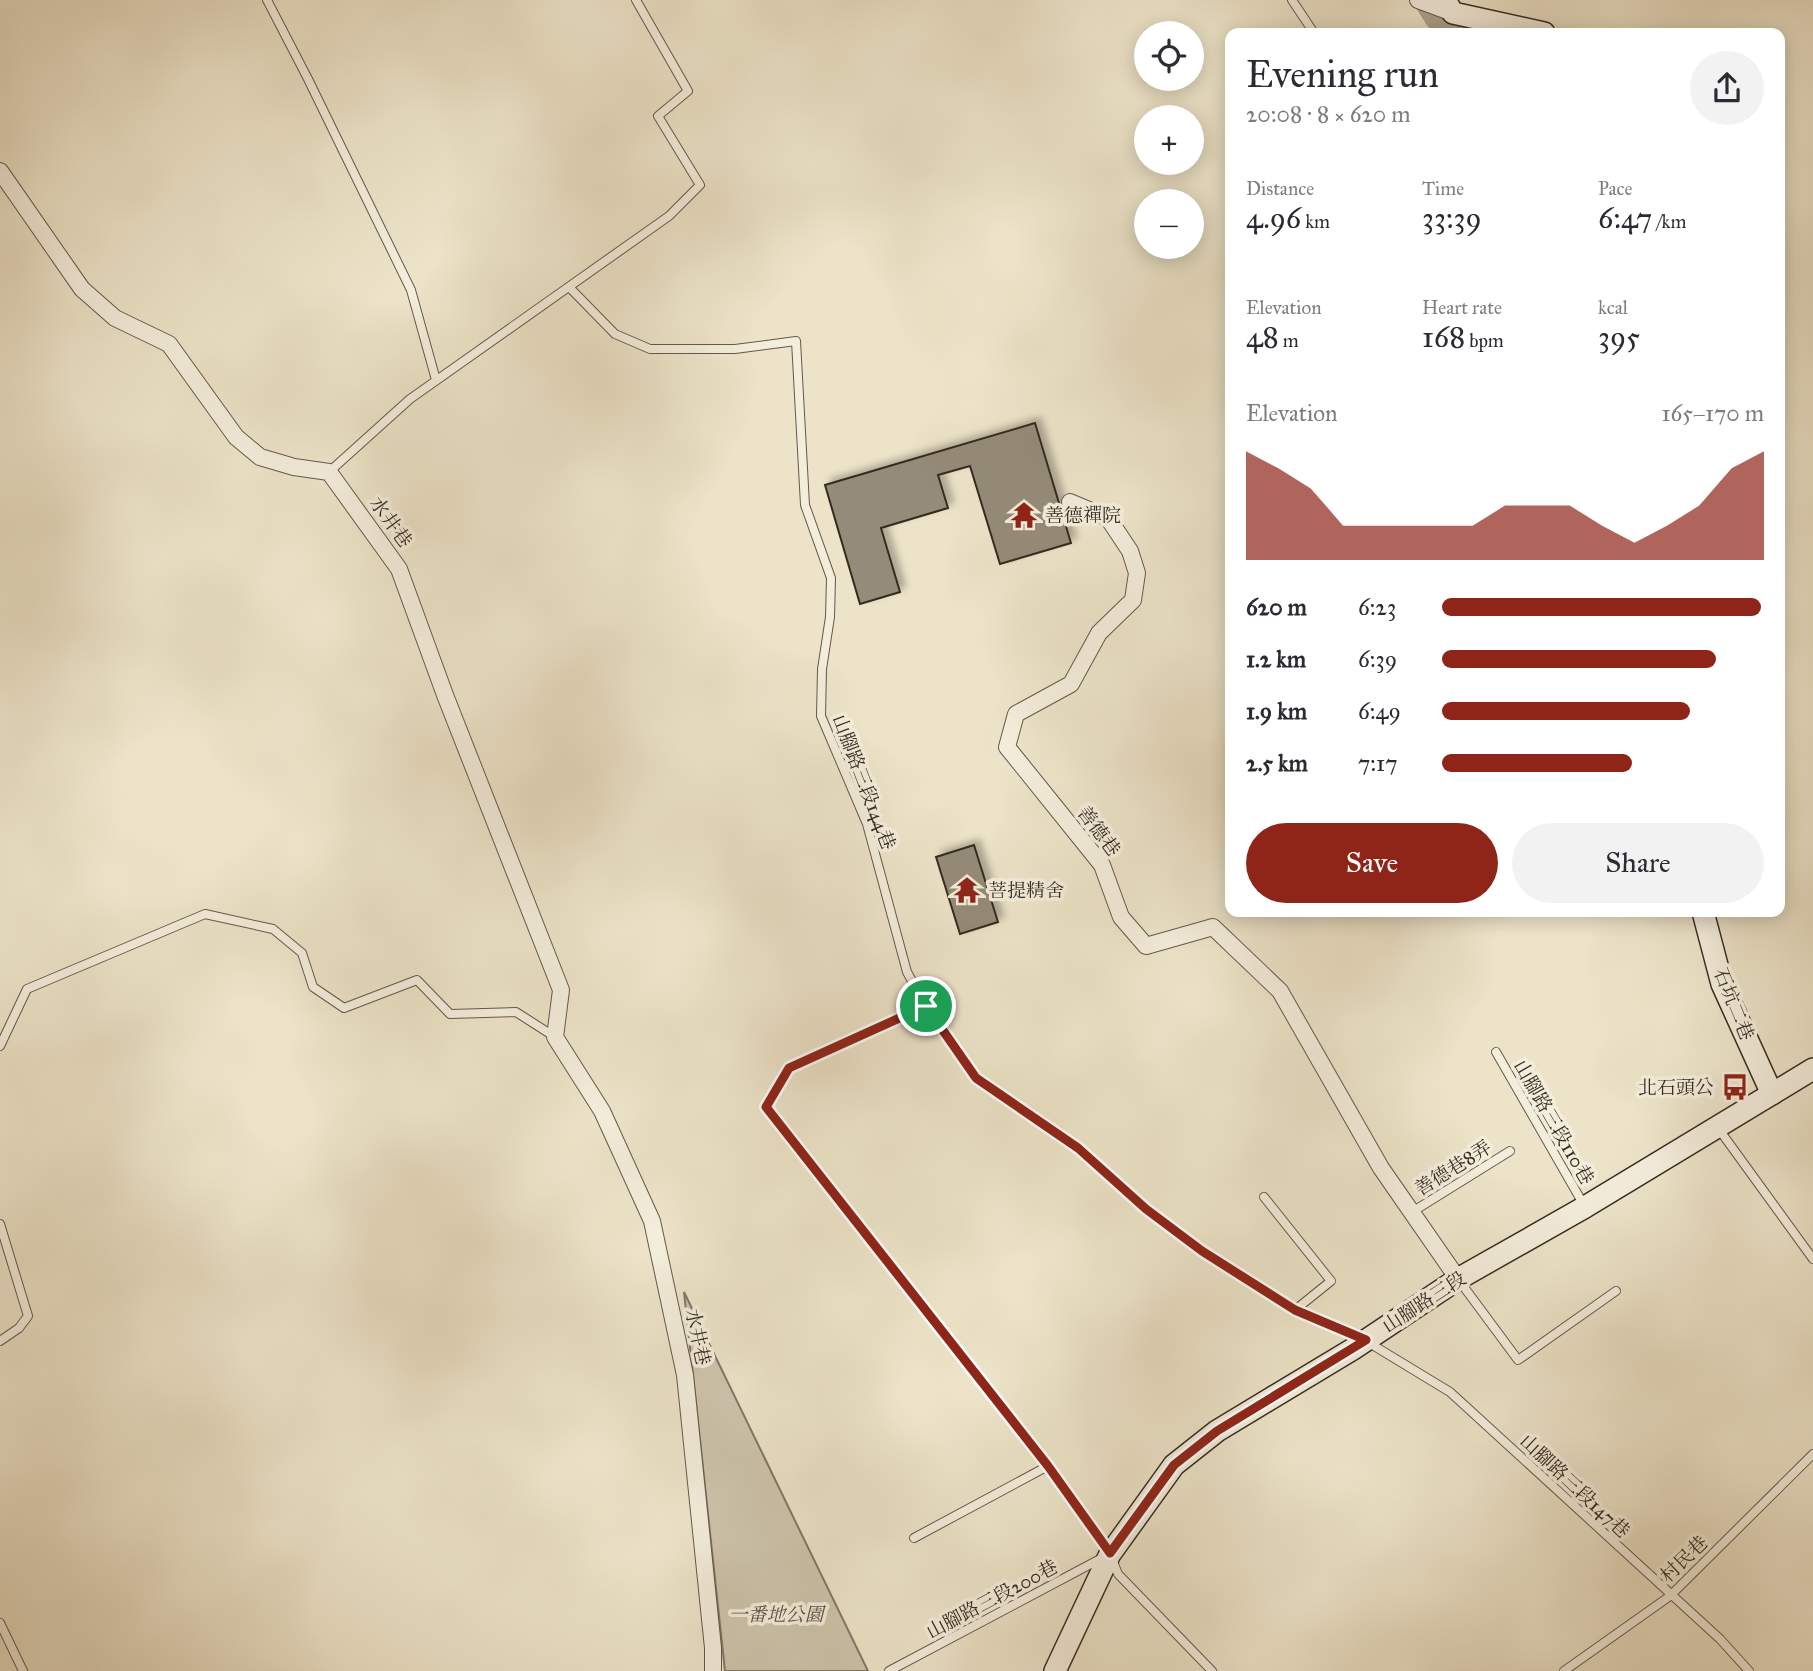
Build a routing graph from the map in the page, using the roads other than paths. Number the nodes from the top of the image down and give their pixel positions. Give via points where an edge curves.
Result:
1 (267, 0) edge
2 (636, 0) edge
3 (1292, 0) edge
4 (1418, 0) edge
5 (1449, 6) edge
6 (1311, 28) edge
7 (1526, 28) edge
8 (0, 171) edge
9 (569, 287) junction
10 (436, 380) junction
11 (329, 472) junction
12 (1070, 502) dead end
13 (1704, 917) edge
14 (926, 1006) junction
15 (555, 1037) junction
16 (0, 1046) edge
17 (1496, 1052) dead end
18 (1813, 1069) edge
19 (1772, 1094) junction
20 (1718, 1127) junction
21 (1510, 1151) dead end
22 (1264, 1197) dead end
23 (1585, 1207) junction
24 (1412, 1212) junction
25 (0, 1224) edge
26 (1813, 1259) edge
27 (1458, 1279) junction
28 (1616, 1291) dead end
29 (1295, 1310) junction
30 (1366, 1340) junction
31 (0, 1341) edge
32 (1813, 1454) edge
33 (1048, 1466) junction
34 (915, 1538) dead end
35 (1110, 1553) junction
36 (1670, 1596) junction
37 (0, 1623) edge
38 (23, 1671) edge
39 (713, 1671) edge
40 (889, 1671) edge
41 (1055, 1671) edge
42 (1212, 1671) edge
43 (1563, 1671) edge
44 (1749, 1671) edge

1 - 10 lane via 411,290
2 - 9 lane via 688,91 658,116 700,185 669,216
3 - 6 lane
4 - 5 street
5 - 7 main road
8 - 11 street via 82,289 115,318 169,344 236,437 260,457
9 - 10 lane
9 - 14 lane, 山腳路三段144巷 via 615,334 650,349 734,349 796,341 805,505 831,578 821,716 867,824 907,972
10 - 11 lane
11 - 15 street, 水井巷 via 399,569 561,990
12 - 24 street, 善德巷 via 1108,518 1130,551 1137,573 1133,600 1099,633 1071,684 1016,714 1006,747 1102,865 1121,917 1146,946 1213,926 1280,991 1359,1133
13 - 19 main road, 石坑二巷 via 1722,984
14 - 29 lane, 山腳路三段144巷 via 976,1078 1078,1148 1202,1251
14 - 33 lane via 789,1068 766,1107
15 - 16 lane, 水井巷 via 516,1012 450,1014 417,980 344,1008 313,987 302,953 273,929 205,914 27,989
15 - 39 street, 水井巷 via 602,1111 652,1221 685,1375
17 - 23 lane, 山腳路三段110巷
18 - 19 main road, 山腳路三段
19 - 20 main road, 山腳路三段
20 - 23 main road, 山腳路三段
20 - 26 lane
21 - 24 lane, 善德巷8弄
22 - 29 lane via 1331,1281
23 - 27 main road, 山腳路三段
24 - 27 street, 善德巷
25 - 31 lane via 29,1316
27 - 28 lane via 1518,1360
27 - 30 main road, 山腳路三段
29 - 30 lane, 山腳路三段144巷
30 - 35 main road, 山腳路三段 via 1217,1431 1174,1465
30 - 36 lane, 山腳路三段147巷 via 1450,1392
32 - 36 lane, 村民巷
33 - 34 lane
33 - 35 lane
35 - 40 lane, 山腳路三段200巷
35 - 41 main road, 山腳路三段
35 - 42 lane via 1118,1574
36 - 43 lane, 村民巷
36 - 44 lane, 山腳路三段147巷
37 - 38 lane

